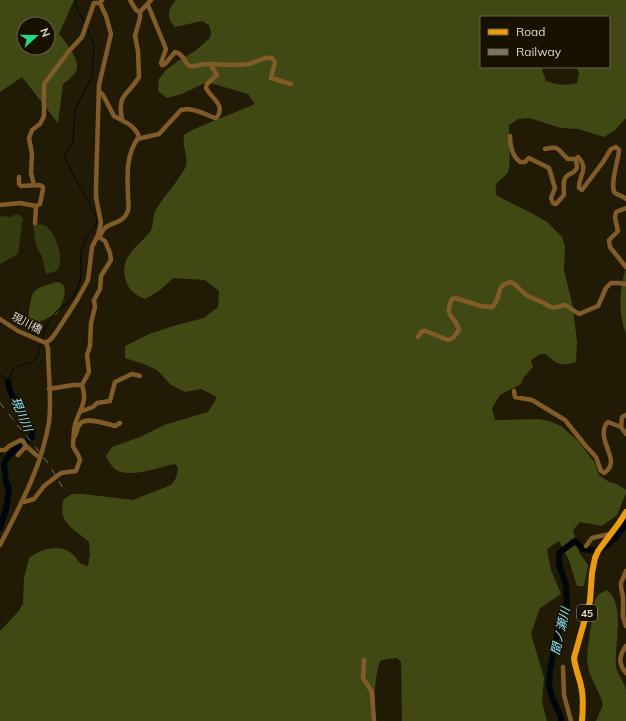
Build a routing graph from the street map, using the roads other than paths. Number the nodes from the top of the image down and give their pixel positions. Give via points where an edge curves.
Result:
1 (130, 0) edge
2 (101, 2) edge
3 (150, 2) edge
4 (140, 12) junction
5 (210, 64) junction
6 (291, 84) dead end
7 (99, 92) junction
8 (122, 119) junction
9 (510, 136) dead end
10 (137, 139) junction
11 (545, 149) dead end
12 (576, 159) junction
13 (19, 177) dead end
14 (34, 186) junction
15 (626, 199) edge
16 (0, 205) edge
17 (36, 206) junction
18 (626, 208) edge
19 (35, 224) dead end
20 (98, 236) junction
21 (626, 267) edge
22 (626, 284) edge
23 (0, 319) edge
24 (418, 336) dead end
25 (43, 342) junction
26 (140, 376) dead end
27 (82, 385) junction
28 (49, 389) junction
29 (514, 391) dead end
30 (81, 412) junction
31 (626, 415) edge
32 (86, 421) junction
33 (120, 423) dead end
34 (621, 427) junction
35 (626, 434) edge
36 (74, 436) junction
37 (26, 446) junction
38 (0, 450) edge
39 (18, 455) dead end
40 (39, 457) junction
41 (22, 501) junction
42 (626, 512) edge
43 (610, 534) junction
44 (0, 545) edge
45 (586, 546) dead end
46 (626, 571) edge
47 (626, 626) edge
48 (626, 646) edge
49 (364, 660) dead end
50 (563, 667) dead end
51 (626, 673) edge
52 (374, 721) edge
53 (571, 721) edge
54 (582, 721) edge

1 - 4 street
2 - 7 street via 111,34 100,75
2 - 14 street via 94,3 82,37 44,84 44,116 40,124 32,130 29,138
3 - 4 street
3 - 5 street via 166,49 162,65 175,52 183,56 191,66
4 - 8 street via 136,36 139,77 120,104
5 - 6 street via 250,64 268,57 275,62 271,78
5 - 10 street via 217,74 206,88 220,104 217,117 181,110 159,134
7 - 8 street via 114,116
7 - 20 street via 96,197 101,223
8 - 10 street via 138,132
9 - 12 street via 513,154 517,160 525,162 529,158 549,168 555,188 551,198 553,203 556,204 564,195 564,180 577,168
10 - 20 street via 132,146 129,161 128,212
11 - 12 street via 557,148 568,159
12 - 15 street via 578,157 582,161 584,168 579,185 582,190 611,149 616,146 619,156 616,160 613,188
13 - 14 street via 18,184 21,186
14 - 17 street via 43,187 40,204
16 - 17 street via 20,203
17 - 19 street
18 - 21 street via 616,212 618,231 609,240 610,247
20 - 25 street via 92,247 87,284 55,334
20 - 27 street via 105,241 111,260 100,279 100,289 94,300 88,355 89,372
22 - 24 street via 611,283 598,306 579,314 567,306 556,308 532,300 516,285 511,282 504,283 492,307 452,299 448,308 449,313 459,327 453,338 448,340 426,331 422,331
23 - 25 street, 現川橋 via 18,331
25 - 28 street via 48,348
26 - 30 street via 132,374 115,382 110,401 97,402 93,407
27 - 28 street
27 - 30 street via 85,393
28 - 40 street via 49,421
29 - 34 street via 515,396 532,400 565,420 596,457 604,473 608,471 611,456 602,433 603,429 608,422
30 - 32 street
30 - 36 street
31 - 34 street via 622,417
32 - 33 street via 98,421 115,426
32 - 36 street via 79,424
34 - 35 street
36 - 41 street via 73,447 80,457 76,470 61,473 44,486 34,499
37 - 38 street via 21,440 5,450
37 - 39 street
37 - 40 street
40 - 41 street
41 - 44 street
42 - 43 main road, 45
43 - 45 street via 592,538
43 - 54 main road, 45 via 595,558 590,601 574,658 582,692
46 - 47 street via 621,587
48 - 51 street via 620,658
49 - 52 street via 363,678 372,692
50 - 53 street via 564,695

